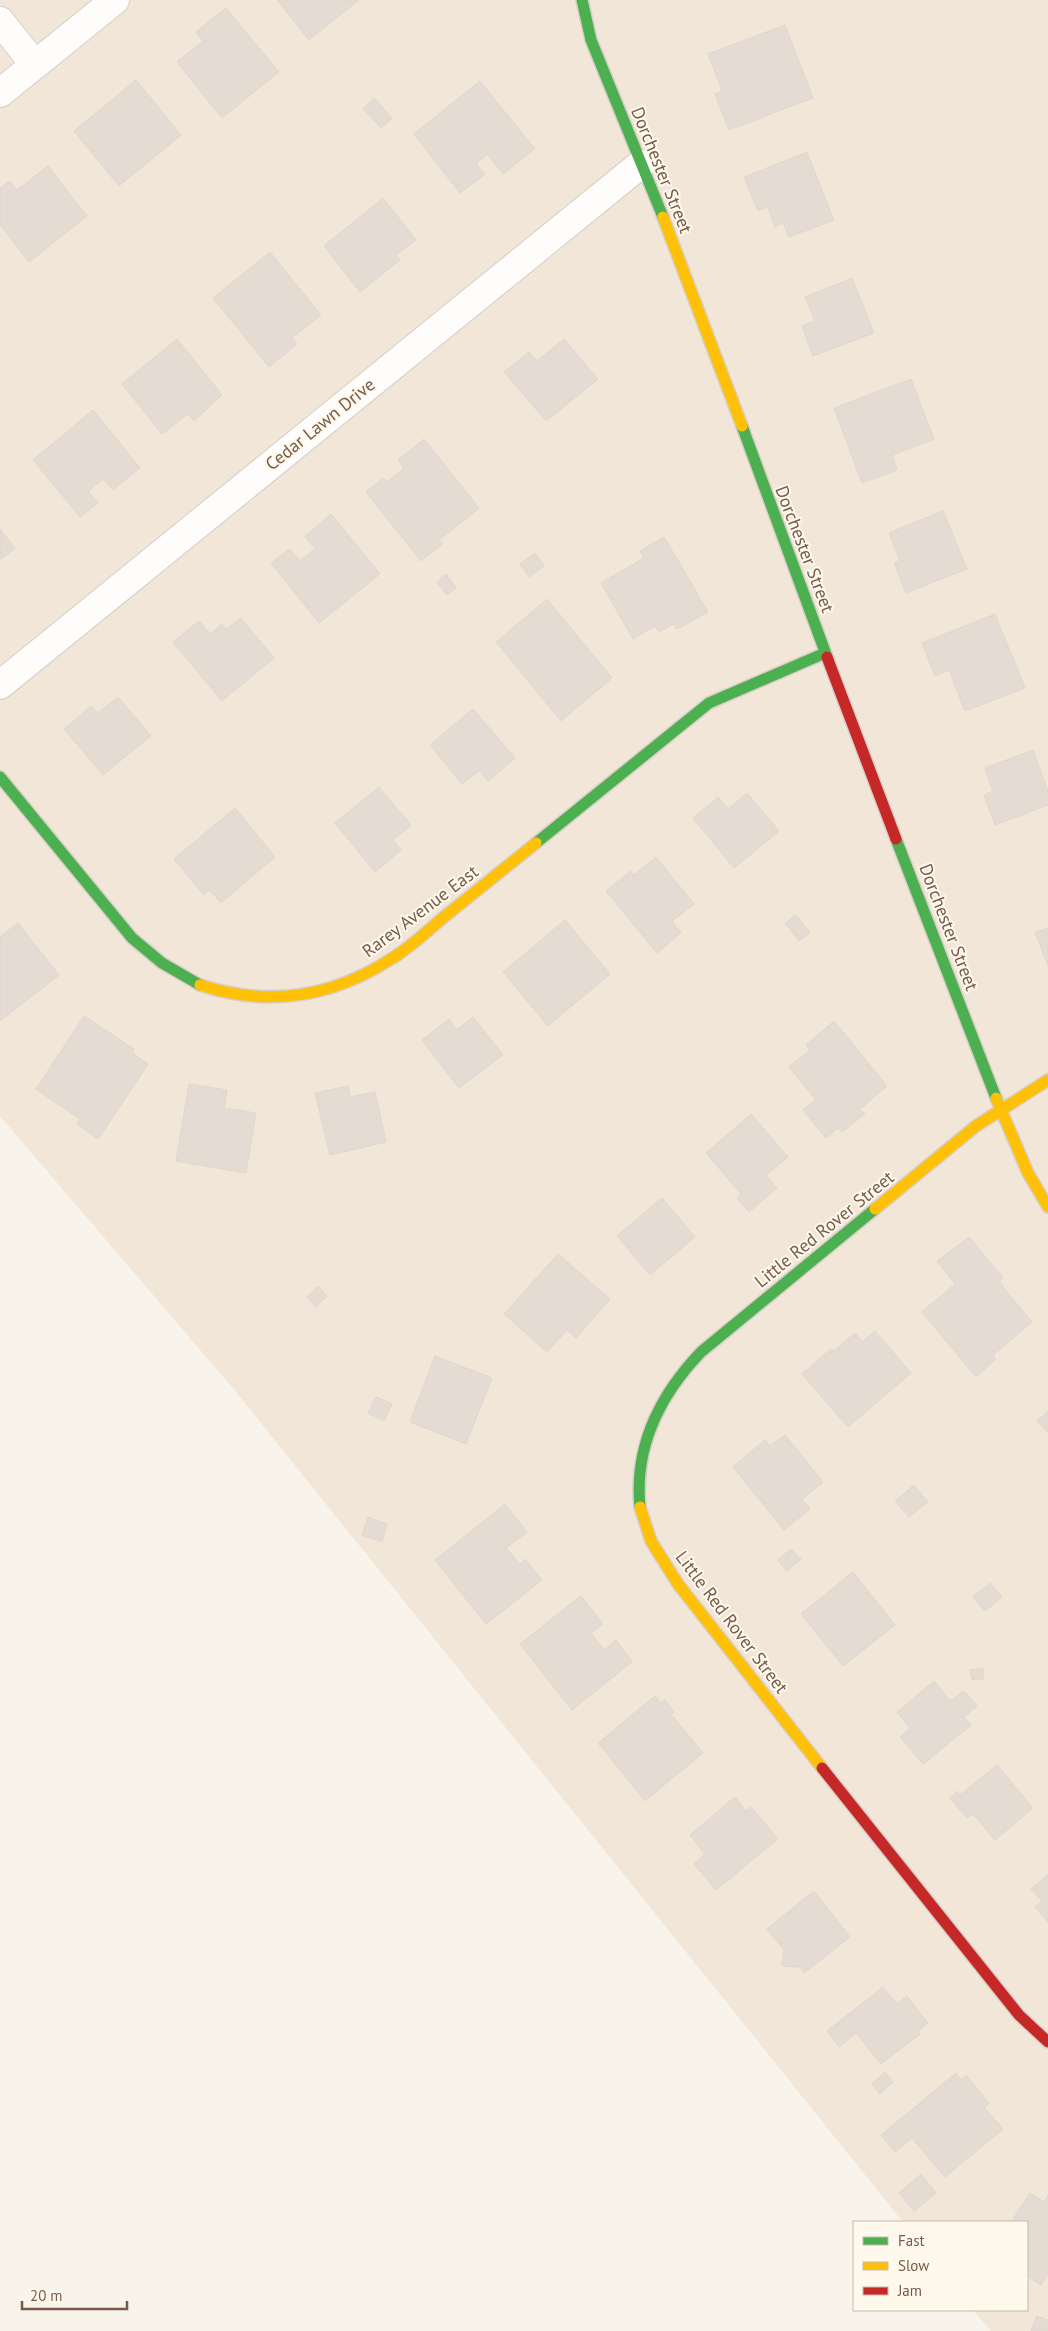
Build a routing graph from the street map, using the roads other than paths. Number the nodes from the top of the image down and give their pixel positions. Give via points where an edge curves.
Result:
1 (114, 0) edge
2 (582, 0) edge
3 (0, 21) edge
4 (35, 65) junction
5 (0, 93) edge
6 (641, 164) junction
7 (825, 654) junction
8 (0, 685) edge
9 (0, 776) edge
10 (1048, 1080) edge
11 (1000, 1109) junction
12 (1048, 1207) edge
13 (1048, 2042) edge

1 - 4 street
2 - 6 street, Dorchester Street via 591,40
3 - 4 street
4 - 5 street
6 - 7 street, Dorchester Street via 689,281
6 - 8 street, Cedar Lawn Drive
7 - 9 street, Rarey Avenue East via 709,703 392,958 348,983 324,991 254,998 224,993 194,983 162,963 132,938
7 - 11 street, Dorchester Street
10 - 11 street, Little Red Rover Street
11 - 12 street, Dorchester Street via 1028,1173
11 - 13 street, Little Red Rover Street via 685,1368 657,1411 643,1449 640,1510 656,1548 707,1624 1019,2015

